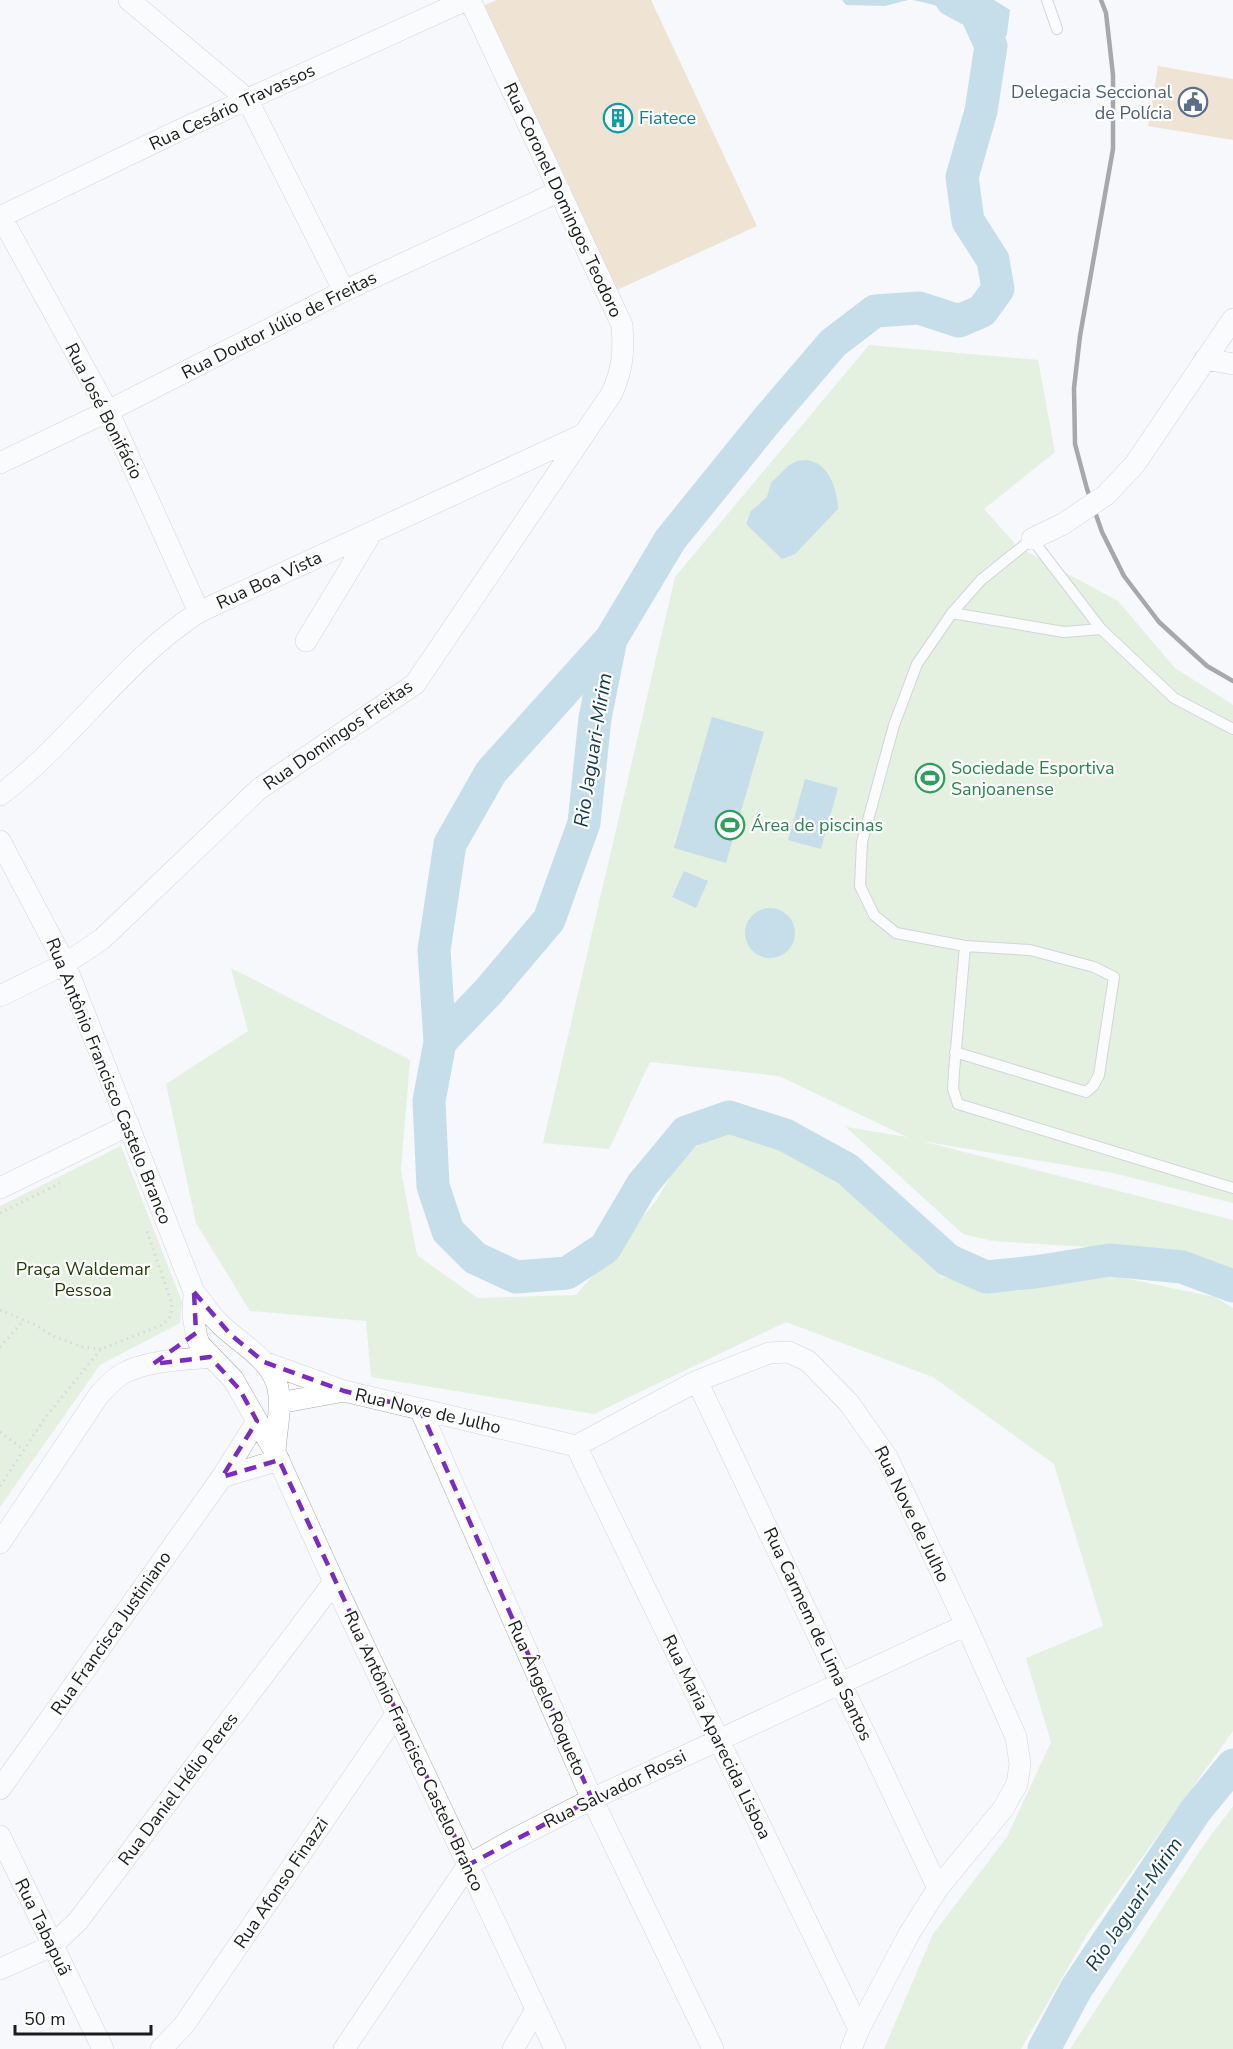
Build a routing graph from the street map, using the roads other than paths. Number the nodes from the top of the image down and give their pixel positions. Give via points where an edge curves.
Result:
1 (129, 0) edge
2 (468, 0) edge
3 (1047, 0) edge
4 (1057, 29) dead end
5 (247, 99) junction
6 (560, 191) junction
7 (0, 216) edge
8 (344, 291) junction
9 (1233, 319) edge
10 (1206, 359) junction
11 (1233, 364) edge
12 (108, 411) junction
13 (585, 433) junction
14 (0, 463) edge
15 (372, 532) junction
16 (1032, 539) junction
17 (199, 612) junction
18 (952, 613) junction
19 (1101, 629) junction
20 (306, 641) dead end
21 (1233, 729) edge
22 (0, 795) edge
23 (0, 841) edge
24 (965, 946) junction
25 (65, 964) junction
26 (0, 996) edge
27 (954, 1052) junction
28 (129, 1125) junction
29 (0, 1188) edge
30 (1233, 1188) edge
31 (194, 1292) junction
32 (196, 1333) junction
33 (210, 1356) junction
34 (264, 1362) junction
35 (153, 1364) junction
36 (697, 1381) junction
37 (344, 1391) junction
38 (279, 1403) junction
39 (420, 1409) junction
40 (257, 1420) junction
41 (576, 1446) junction
42 (277, 1456) junction
43 (222, 1477) junction
44 (0, 1543) edge
45 (334, 1582) junction
46 (966, 1625) junction
47 (841, 1683) junction
48 (397, 1713) junction
49 (718, 1740) junction
50 (0, 1789) edge
51 (592, 1799) junction
52 (0, 1836) edge
53 (468, 1865) junction
54 (939, 1888) junction
55 (52, 1946) junction
56 (0, 1969) edge
57 (536, 2010) junction
58 (859, 2029) junction
59 (103, 2049) edge
60 (161, 2049) edge
61 (344, 2049) edge
62 (513, 2049) edge
63 (555, 2049) edge
64 (713, 2049) edge
65 (850, 2049) edge

1 - 5 street
2 - 5 street, Rua Cesário Travassos
2 - 6 street, Rua Coronel Domingos Teodoro
3 - 4 lane
5 - 7 street, Rua Cesário Travassos
5 - 8 street
6 - 8 street, Rua Doutor Júlio de Freitas
6 - 13 street, Rua Coronel Domingos Teodoro via 622,325 624,357 620,375
7 - 12 street, Rua José Bonifácio
8 - 12 street, Rua Doutor Júlio de Freitas
9 - 10 street
10 - 11 street
10 - 16 street, bridge via 1135,464 1106,495
12 - 14 street, Rua Doutor Júlio de Freitas
12 - 17 street, Rua José Bonifácio
13 - 15 street, Rua Boa Vista
13 - 25 street, Rua Domingos Freitas via 415,684 259,789 102,939
15 - 17 street, Rua Boa Vista
15 - 20 street
16 - 18 lane via 981,580
16 - 19 lane
17 - 22 street, Rua Boa Vista via 177,626 22,779
18 - 19 lane via 1064,632
18 - 24 lane via 917,664 894,725 862,842 860,886 874,915 896,933
19 - 21 lane via 1174,698
23 - 25 street, Rua Antônio Francisco Castelo Branco
24 - 27 lane
24 - 27 lane via 1030,950 1094,967 1114,977 1099,1075 1086,1092
25 - 26 street, Rua Domingos Freitas
25 - 28 street, Rua Antônio Francisco Castelo Branco
27 - 30 lane via 953,1089 958,1104
28 - 29 street
28 - 31 street, Rua Antônio Francisco Castelo Branco
31 - 32 street, Rua Antônio Francisco Castelo Branco
31 - 34 street, Rua Antônio Francisco Castelo Branco via 216,1320
32 - 33 street, Rua Antônio Francisco Castelo Branco
32 - 35 street
33 - 35 street
33 - 40 street, Rua Antônio Francisco Castelo Branco via 233,1379
34 - 37 street, Rua Nove de Julho
34 - 38 street, Rua Antônio Francisco Castelo Branco via 278,1388
35 - 44 street via 125,1373 99,1395
36 - 41 street, Rua Nove de Julho
36 - 46 street, Rua Nove de Julho via 769,1353 789,1352 808,1361 849,1403 886,1457
36 - 47 street, Rua Carmem de Lima Santos
37 - 38 street
37 - 39 street, Rua Nove de Julho
38 - 42 street, Rua Antônio Francisco Castelo Branco
39 - 41 street, Rua Nove de Julho
39 - 51 street, Rua Ângelo Roqueto
40 - 42 street, Rua Antônio Francisco Castelo Branco
40 - 43 street, Rua Francisca Justiniano
41 - 49 street, Rua Maria Aparecida Lisboa
42 - 43 street
42 - 45 street, Rua Antônio Francisco Castelo Branco
43 - 50 street, Rua Francisca Justiniano
45 - 48 street, Rua Antônio Francisco Castelo Branco
45 - 55 street, Rua Daniel Hélio Peres via 78,1921
46 - 47 street, Rua Salvador Rossi
46 - 54 street, Rua Nove de Julho via 1016,1737 1020,1764 1017,1784 1003,1809
47 - 49 street, Rua Salvador Rossi
47 - 54 street, Rua Carmem de Lima Santos
48 - 53 street, Rua Antônio Francisco Castelo Branco
48 - 60 street, Rua Afonso Finazzi via 184,2025
49 - 51 street, Rua Salvador Rossi
49 - 58 street, Rua Maria Aparecida Lisboa
51 - 53 street, Rua Salvador Rossi
51 - 64 street, Rua Ângelo Roqueto
52 - 55 street, Rua Tabapuã
53 - 57 street, Rua Antônio Francisco Castelo Branco
53 - 61 street, Rua Salvador Rossi
54 - 58 street, Rua Nove de Julho via 909,1934
55 - 56 street, Rua Daniel Hélio Peres
55 - 59 street, Rua Tabapuã
57 - 62 street
57 - 63 street, Rua Antônio Francisco Castelo Branco
58 - 65 street, Rua Nove de Julho

